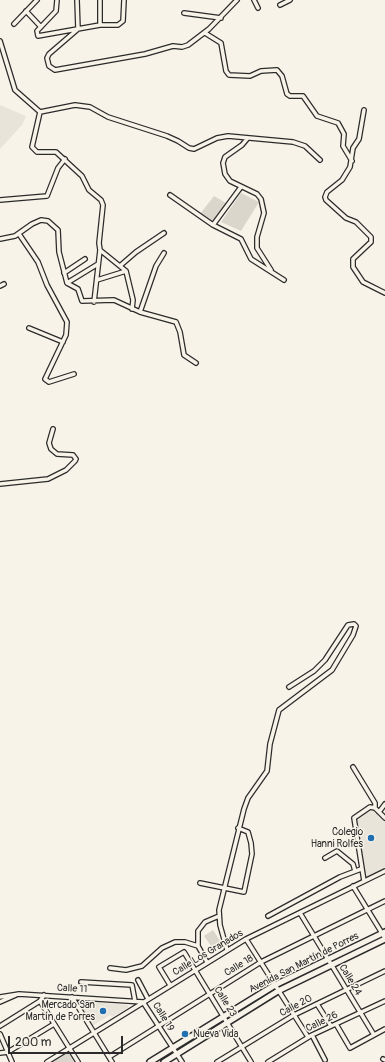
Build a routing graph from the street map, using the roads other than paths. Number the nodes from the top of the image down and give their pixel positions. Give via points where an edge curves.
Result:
1 (37, 0) edge
2 (57, 0) edge
3 (77, 0) edge
4 (100, 0) edge
5 (124, 0) edge
6 (236, 0) edge
7 (254, 0) edge
8 (290, 0) edge
9 (280, 5) dead end
10 (258, 8) dead end
11 (26, 11) junction
12 (184, 14) dead end
13 (221, 18) junction
14 (14, 24) dead end
15 (100, 25) junction
16 (40, 27) junction
17 (78, 30) junction
18 (205, 33) junction
19 (0, 41) edge
20 (364, 110) dead end
21 (40, 112) junction
22 (247, 139) junction
23 (65, 159) junction
24 (320, 160) dead end
25 (352, 160) junction
26 (241, 186) junction
27 (170, 195) dead end
28 (0, 200) edge
29 (213, 225) junction
30 (164, 233) dead end
31 (19, 234) junction
32 (0, 239) edge
33 (100, 250) junction
34 (164, 253) dead end
35 (85, 259) dead end
36 (98, 264) junction
37 (121, 265) junction
38 (271, 270) junction
39 (126, 271) junction
40 (64, 272) junction
41 (97, 280) junction
42 (284, 280) dead end
43 (67, 283) junction
44 (385, 293) edge
45 (94, 302) junction
46 (132, 309) junction
47 (140, 312) junction
48 (29, 328) dead end
49 (63, 342) junction
50 (196, 363) dead end
51 (74, 374) dead end
52 (54, 429) dead end
53 (0, 484) edge
54 (289, 687) dead end
55 (353, 768) dead end
56 (385, 804) edge
57 (375, 808) junction
58 (379, 812) junction
59 (385, 818) edge
60 (238, 828) junction
61 (325, 858) dead end
62 (361, 870) junction
63 (355, 871) junction
64 (385, 871) edge
65 (364, 881) junction
66 (200, 883) dead end
67 (353, 886) junction
68 (225, 889) junction
69 (385, 901) edge
70 (368, 910) junction
71 (300, 913) junction
72 (219, 916) junction
73 (268, 916) dead end
74 (314, 936) junction
75 (384, 936) edge
76 (246, 939) junction
77 (198, 946) junction
78 (227, 950) junction
79 (207, 962) junction
80 (261, 962) junction
81 (330, 962) junction
82 (110, 968) dead end
83 (195, 970) junction
84 (385, 970) edge
85 (138, 980) dead end
86 (81, 982) dead end
87 (170, 985) junction
88 (275, 985) junction
89 (346, 989) junction
90 (278, 991) junction
91 (19, 994) junction
92 (210, 994) junction
93 (0, 996) edge
94 (44, 996) junction
95 (72, 997) junction
96 (148, 998) junction
97 (385, 1000) edge
98 (40, 1001) junction
99 (135, 1001) junction
100 (0, 1002) edge
101 (143, 1002) junction
102 (317, 1004) junction
103 (360, 1012) junction
104 (294, 1015) junction
105 (224, 1016) junction
106 (228, 1022) junction
107 (54, 1024) junction
108 (336, 1024) junction
109 (159, 1025) junction
110 (0, 1026) edge
111 (330, 1026) junction
112 (385, 1029) edge
113 (94, 1032) junction
114 (0, 1034) edge
115 (312, 1035) junction
116 (374, 1035) junction
117 (308, 1037) junction
118 (242, 1046) junction
119 (69, 1048) junction
120 (174, 1048) junction
121 (8, 1052) junction
122 (0, 1053) edge
123 (177, 1054) junction
124 (108, 1057) junction
125 (325, 1060) dead end
126 (12, 1062) edge
127 (47, 1062) edge
128 (78, 1062) edge
129 (112, 1062) edge
130 (150, 1062) edge
131 (164, 1062) edge
132 (182, 1062) edge
133 (218, 1062) edge
134 (251, 1062) edge
135 (268, 1062) edge

1 - 11 street
2 - 16 street via 56,11
3 - 17 street
4 - 15 street
5 - 15 street via 123,21
6 - 13 street
7 - 10 street
8 - 9 street
11 - 14 street
11 - 16 street
12 - 13 street
13 - 18 street
15 - 17 street
16 - 17 street via 37,31 38,36
17 - 18 street via 49,54 47,63 52,69 58,71 173,46 182,47
18 - 25 street via 221,42 229,75 250,76 261,71 277,70 282,76 287,94 303,96 317,116 338,123 344,134 343,146
19 - 21 street via 15,90
20 - 25 street
21 - 22 street via 75,105 90,107 108,117 167,136 194,149 217,138 228,136
21 - 23 street via 32,147 37,152 56,152
22 - 24 street via 293,142 306,146
22 - 26 street via 225,157 223,163 225,174 230,181
23 - 28 street via 58,168 47,196
23 - 33 street via 82,176 89,190 102,202
25 - 44 street via 348,171 338,184 327,192 325,198 371,237 371,242 353,259 353,266 363,282
26 - 29 street
26 - 38 street via 257,194 261,200 264,213 257,237 257,248
27 - 29 street
29 - 38 street via 241,239 251,258
30 - 37 street
31 - 32 street
31 - 40 street via 41,220 53,224 58,230 59,252
31 - 49 street via 38,262 47,285 66,319 67,330
33 - 36 street
33 - 37 street via 113,262
34 - 47 street via 156,266
35 - 40 street
36 - 41 street
36 - 43 street
37 - 39 street
38 - 42 street
39 - 41 street
39 - 46 street via 133,300
40 - 43 street
41 - 45 street
43 - 45 street via 78,289 82,301
45 - 46 street via 114,300
46 - 47 street
47 - 50 street via 176,322 184,355
48 - 49 street
49 - 51 street via 45,379 49,382
52 - 53 street via 49,443 51,449 57,454 73,455 75,462 48,479
54 - 60 street via 314,671 325,660 348,625 356,626 332,670 279,710 270,744 267,771 248,798
55 - 57 street via 375,803
56 - 58 street
57 - 58 street
57 - 62 street via 367,808 354,818
58 - 59 street
60 - 68 street
60 - 68 street via 248,832 251,843 252,854 244,892
61 - 63 street via 337,851 353,864
62 - 63 street
62 - 65 street
63 - 73 street
64 - 65 street, Calle Los Granados
65 - 67 street, Calle Los Granados
66 - 68 street
67 - 70 street
67 - 71 street, Calle Los Granados
68 - 72 street
69 - 70 street, Calle 18
70 - 74 street, Calle 18
70 - 75 street
71 - 74 street, Calle 24
71 - 76 street, Calle Los Granados
72 - 77 street via 200,926
72 - 78 street
74 - 80 street, Calle 18
74 - 81 street, Calle 24
75 - 81 main road, Avenida San Martín de Porres
76 - 78 street, Calle Los Granados
76 - 80 street
77 - 79 street
77 - 82 street via 175,942 162,948 142,966 126,970
78 - 79 street, Calle Los Granados
79 - 83 street, Calle Los Granados
80 - 88 street
80 - 92 street, Calle 18
81 - 88 main road, Avenida San Martín de Porres
81 - 89 street, Calle 24
81 - 90 main road, Avenida San Martín de Porres
83 - 87 street, Calle Los Granados
83 - 87 street, Calle 23 via 184,952 159,967
83 - 92 street, Calle 23
84 - 89 street, Calle 20
85 - 96 street
86 - 99 street via 132,985
87 - 96 street, Calle Los Granados
88 - 90 street
88 - 105 main road, Avenida San Martín de Porres
89 - 102 street, Calle 20
89 - 103 street, Calle 24
90 - 104 street
90 - 106 main road, Avenida San Martín de Porres
91 - 93 street, Calle 11
91 - 94 street, Calle 11
91 - 100 street
92 - 105 street, Calle 23
92 - 109 street, Calle 18
94 - 95 street, Calle 11
94 - 98 street
95 - 99 street, Calle 11
95 - 113 street
96 - 101 street, Calle Los Granados
97 - 103 street, Calle 26
98 - 107 street
98 - 110 street
99 - 101 street, Calle 11
101 - 109 street, Calle 19
101 - 113 street, Calle Los Granados
102 - 104 street, Calle 20
102 - 111 street
103 - 108 street, Calle 26
103 - 116 street, Calle 24
104 - 117 street
104 - 118 street, Calle 20
105 - 106 street, Calle 23
105 - 120 main road, Avenida San Martín de Porres
106 - 118 street, Calle 23
106 - 123 main road, Avenida San Martín de Porres
107 - 119 street
107 - 121 street
108 - 111 street, Calle 26
108 - 116 street via 350,1048
109 - 120 street, Calle 19
109 - 124 street, Calle 18
111 - 115 street, Calle 26
112 - 116 street
113 - 119 street, Calle Los Granados
113 - 124 street
114 - 121 street
115 - 117 street, Calle 26
115 - 125 street
117 - 135 street, Calle 26
118 - 133 street, Calle 20
118 - 134 street, Calle 23
119 - 127 street, Calle Los Granados
119 - 128 street
120 - 123 street, Calle 19
120 - 130 main road, Avenida San Martín de Porres
121 - 122 street
121 - 126 street
123 - 131 main road, Avenida San Martín de Porres
123 - 132 street, Calle 19
124 - 129 street

